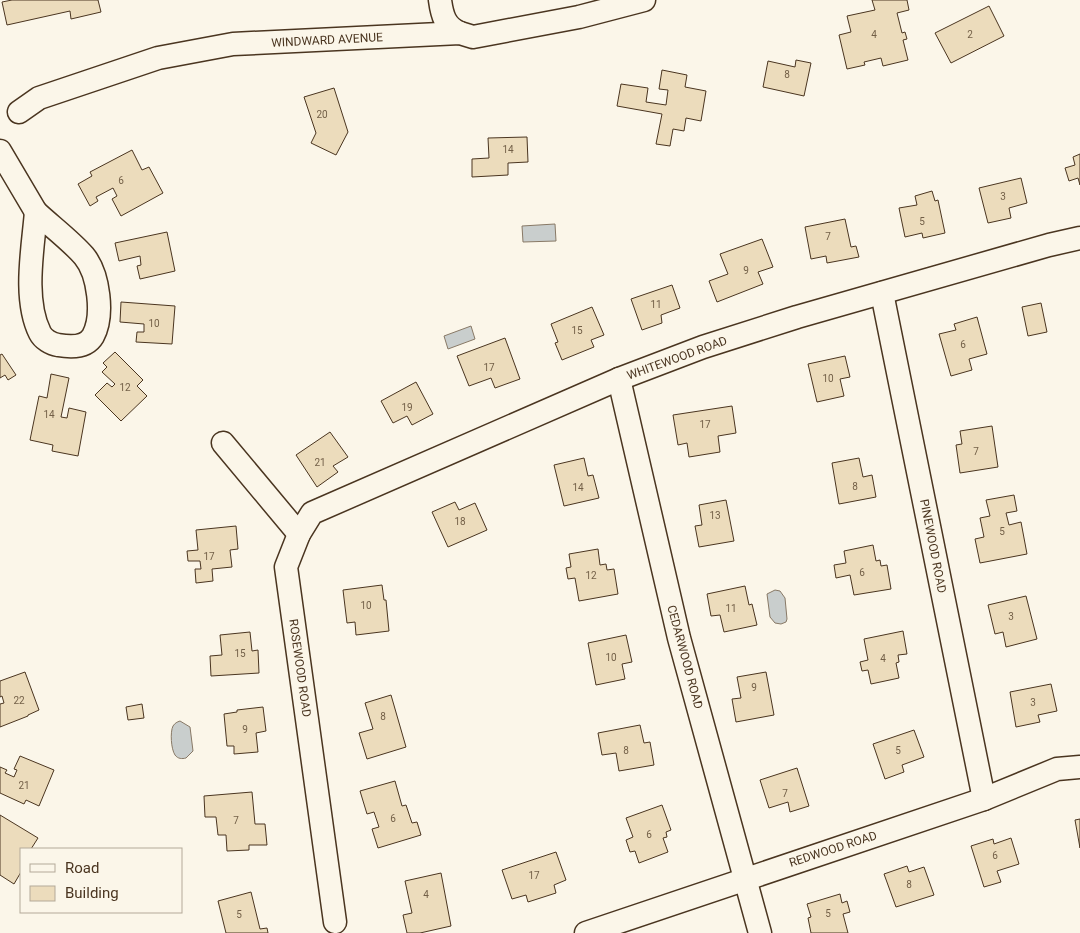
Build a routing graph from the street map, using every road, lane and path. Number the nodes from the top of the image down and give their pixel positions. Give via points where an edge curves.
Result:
1 (440, 0) edge
2 (644, 0) edge
3 (460, 33) junction
4 (19, 112) dead end
5 (0, 151) edge
6 (36, 212) junction
7 (1080, 238) edge
8 (882, 293) junction
9 (620, 380) junction
10 (223, 443) dead end
11 (299, 534) junction
12 (1080, 766) edge
13 (984, 799) junction
14 (745, 878) junction
15 (335, 922) dead end
16 (586, 933) edge
17 (760, 933) edge

1 - 3 street via 442,16
2 - 3 street, WINDWARD AVENUE via 579,17 473,36
3 - 4 street, WINDWARD AVENUE via 233,44 158,58 39,98
5 - 6 street
6 - 6 street via 85,257 95,278 100,310 93,336 72,348 52,344 41,335 33,314 31,277
7 - 8 street, WHITEWOOD ROAD
8 - 9 street, WHITEWOOD ROAD via 704,347
8 - 13 street, PINEWOOD ROAD
9 - 11 street, WHITEWOOD ROAD via 312,513
9 - 14 street, CEDARWOOD ROAD via 679,638
10 - 11 street
11 - 15 street, ROSEWOOD ROAD via 286,566
12 - 13 street, REDWOOD ROAD via 1057,769
13 - 14 street, REDWOOD ROAD
14 - 16 street, REDWOOD ROAD
14 - 17 street, CEDARWOOD ROAD

